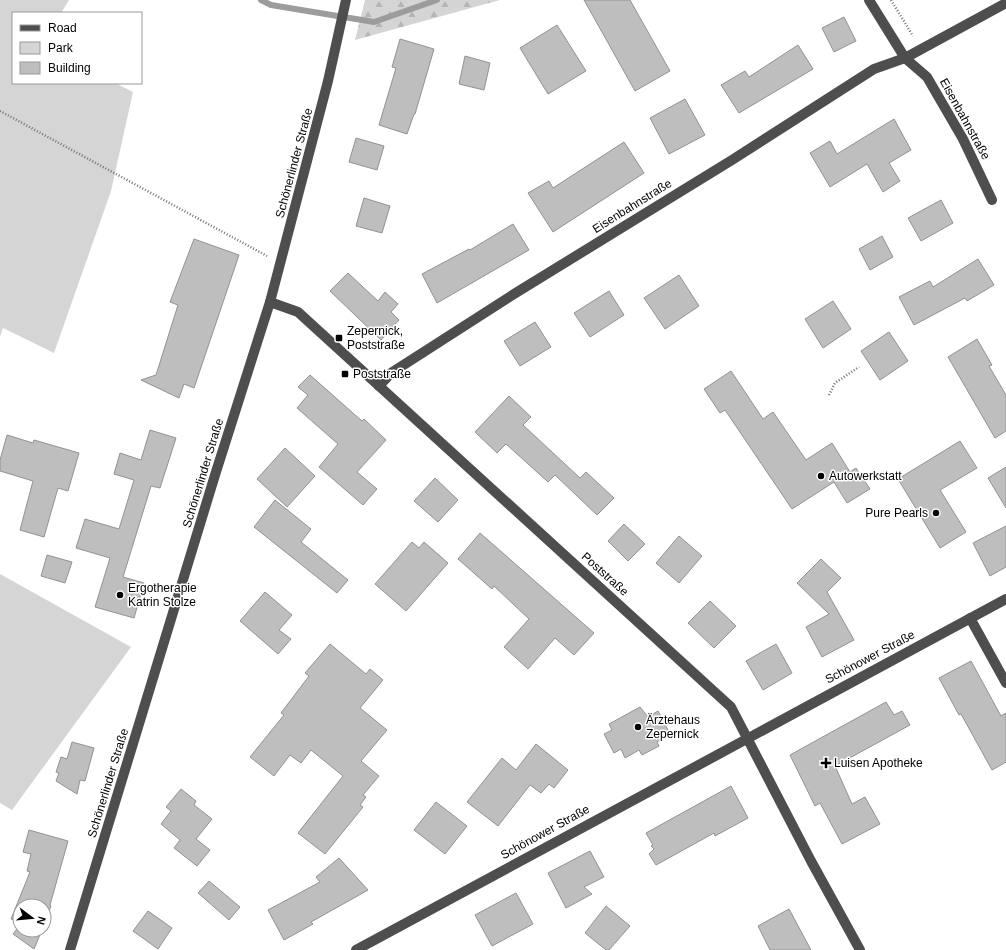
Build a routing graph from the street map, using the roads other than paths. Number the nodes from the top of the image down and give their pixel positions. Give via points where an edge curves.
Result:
1 (346, 0) edge
2 (869, 0) edge
3 (1006, 3) edge
4 (905, 58) junction
5 (992, 200) dead end
6 (270, 302) junction
7 (379, 386) junction
8 (1006, 599) edge
9 (970, 618) junction
10 (1006, 683) edge
11 (747, 738) junction
12 (70, 950) edge
13 (356, 950) edge
14 (860, 950) edge

1 - 6 street, Schönerlinder Straße via 305,172
2 - 4 street, Eisenbahnstraße
3 - 4 street
4 - 5 street, Eisenbahnstraße via 927,77 963,139
4 - 7 street, Eisenbahnstraße via 874,69 514,294 391,373
6 - 7 street, Poststraße via 298,312
6 - 12 street, Schönerlinder Straße
7 - 11 street, Poststraße via 731,707
8 - 9 street, Schönower Straße
9 - 10 street
9 - 11 street, Schönower Straße
11 - 13 street, Schönower Straße
11 - 14 street

